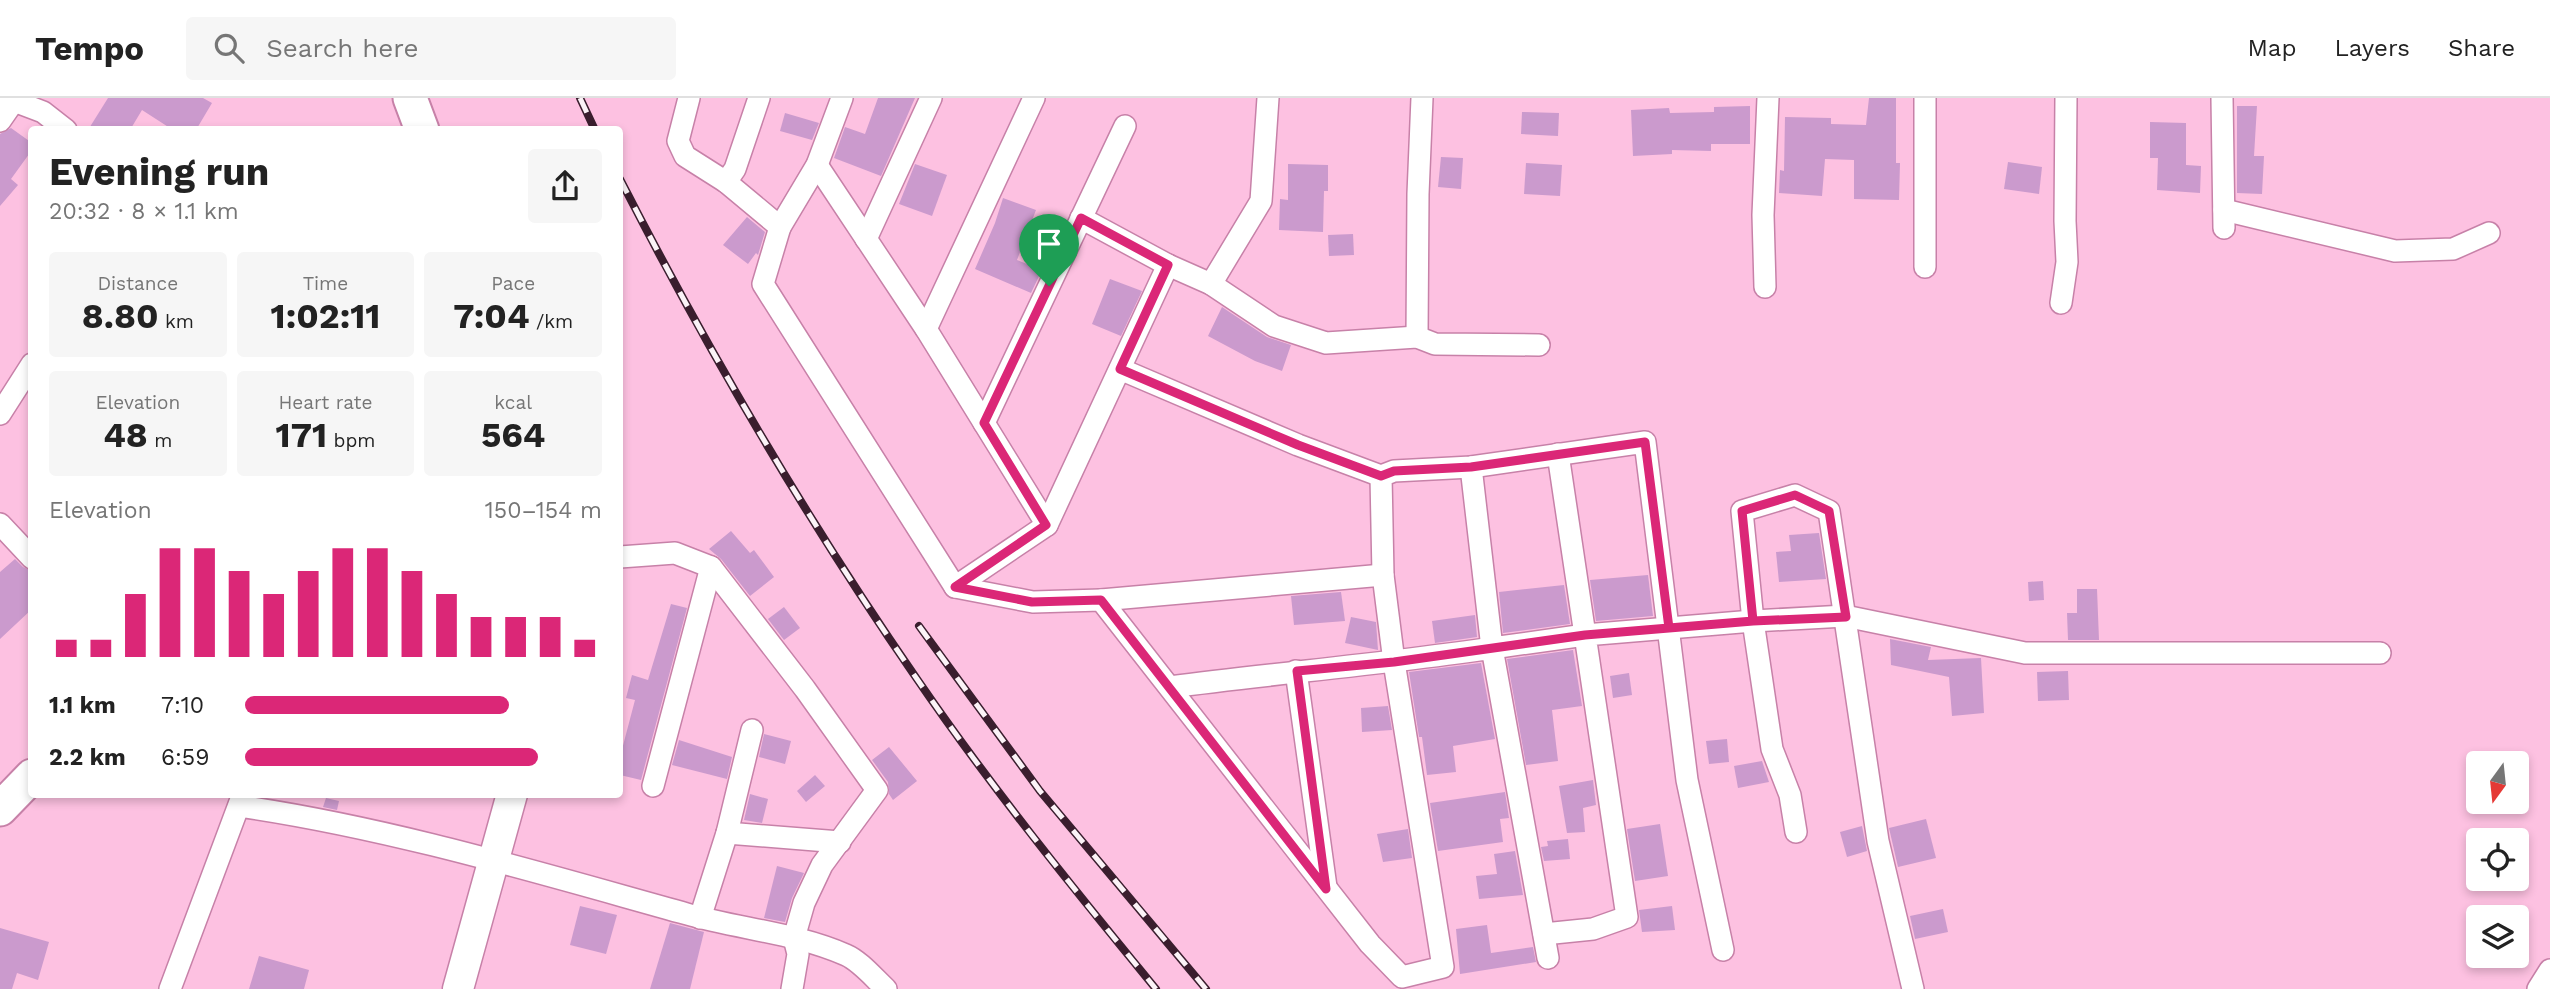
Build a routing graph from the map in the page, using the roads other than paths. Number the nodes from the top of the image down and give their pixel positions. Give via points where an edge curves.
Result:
1 (410, 98) edge
2 (689, 98) edge
3 (759, 98) edge
4 (842, 98) edge
5 (931, 98) edge
6 (1034, 98) edge
7 (1268, 98) edge
8 (1422, 98) edge
9 (1768, 98) edge
10 (1925, 98) edge
11 (2066, 98) edge
12 (2222, 98) edge
13 (12, 99) edge
14 (0, 121) edge
15 (1125, 125) dead end
16 (61, 126) edge
17 (420, 126) edge
18 (817, 165) junction
19 (726, 182) junction
20 (1081, 218) junction
21 (779, 226) junction
22 (2489, 233) dead end
23 (866, 239) junction
24 (1168, 265) junction
25 (1925, 267) dead end
26 (1211, 284) junction
27 (1765, 288) dead end
28 (2061, 303) dead end
29 (926, 329) junction
30 (1417, 337) junction
31 (1539, 345) dead end
32 (28, 369) edge
33 (1120, 369) junction
34 (0, 414) edge
35 (984, 423) junction
36 (1558, 454) junction
37 (1471, 467) junction
38 (1381, 476) junction
39 (0, 524) edge
40 (1046, 525) junction
41 (28, 554) edge
42 (623, 557) edge
43 (711, 567) junction
44 (1383, 575) junction
45 (955, 587) junction
46 (1101, 600) junction
47 (1846, 617) junction
48 (1753, 621) junction
49 (1669, 628) junction
50 (1585, 635) junction
51 (1492, 648) junction
52 (2380, 653) dead end
53 (1394, 662) junction
54 (1297, 671) junction
55 (1170, 687) junction
56 (752, 730) dead end
57 (28, 780) edge
58 (653, 786) dead end
59 (511, 798) edge
60 (241, 800) edge
61 (0, 809) edge
62 (1796, 832) dead end
63 (727, 833) junction
64 (840, 842) junction
65 (495, 861) junction
66 (1326, 889) junction
67 (700, 918) junction
68 (1544, 934) junction
69 (794, 938) junction
70 (1723, 950) dead end
71 (1548, 958) dead end
72 (2550, 970) edge
73 (170, 989) edge
74 (458, 989) edge
75 (792, 989) edge
76 (886, 989) edge
77 (1913, 989) edge
78 (2538, 989) edge

1 - 17 main road
2 - 19 street via 678,141 685,156
3 - 19 street
4 - 18 street
5 - 23 street
6 - 29 street
7 - 26 street via 1261,201
8 - 30 street
9 - 27 street
10 - 25 street
11 - 28 street via 2067,262
12 - 22 street via 2224,219 2395,251 2453,248
13 - 14 street
13 - 16 street via 43,112
15 - 20 street
18 - 21 street
18 - 23 street
19 - 21 street
20 - 24 street
20 - 35 street
21 - 45 street via 763,284
23 - 29 street
24 - 26 street
24 - 33 street
26 - 30 street via 1274,326 1326,343
29 - 35 street
30 - 31 street via 1435,344
32 - 34 street
33 - 38 street
33 - 40 street
35 - 40 street
36 - 37 street
36 - 49 street via 1645,442
36 - 50 street
37 - 38 street via 1394,471
37 - 51 street
38 - 44 street
39 - 41 street
40 - 45 street
42 - 43 street via 675,553
43 - 58 street
43 - 64 street via 877,790
44 - 46 street
44 - 53 street
45 - 46 street via 1032,602
46 - 55 street
47 - 48 street
47 - 48 street via 1829,511 1795,495 1742,511
47 - 52 street via 2025,653
47 - 77 street via 1878,841
48 - 49 street
48 - 62 street via 1772,749 1790,795
49 - 50 street
49 - 70 street via 1687,780
50 - 51 street
50 - 68 street via 1627,917 1593,929
51 - 53 street
51 - 68 street
53 - 54 street
53 - 66 street via 1443,967 1402,977
54 - 55 street
54 - 66 street
55 - 66 street
56 - 63 street
57 - 61 main road
59 - 65 street
60 - 65 street
60 - 73 street
63 - 64 street
63 - 67 street
64 - 69 street via 813,883
65 - 67 street
65 - 74 street
67 - 69 street
68 - 71 street
69 - 75 street via 798,954
69 - 76 street via 849,956
72 - 78 street

